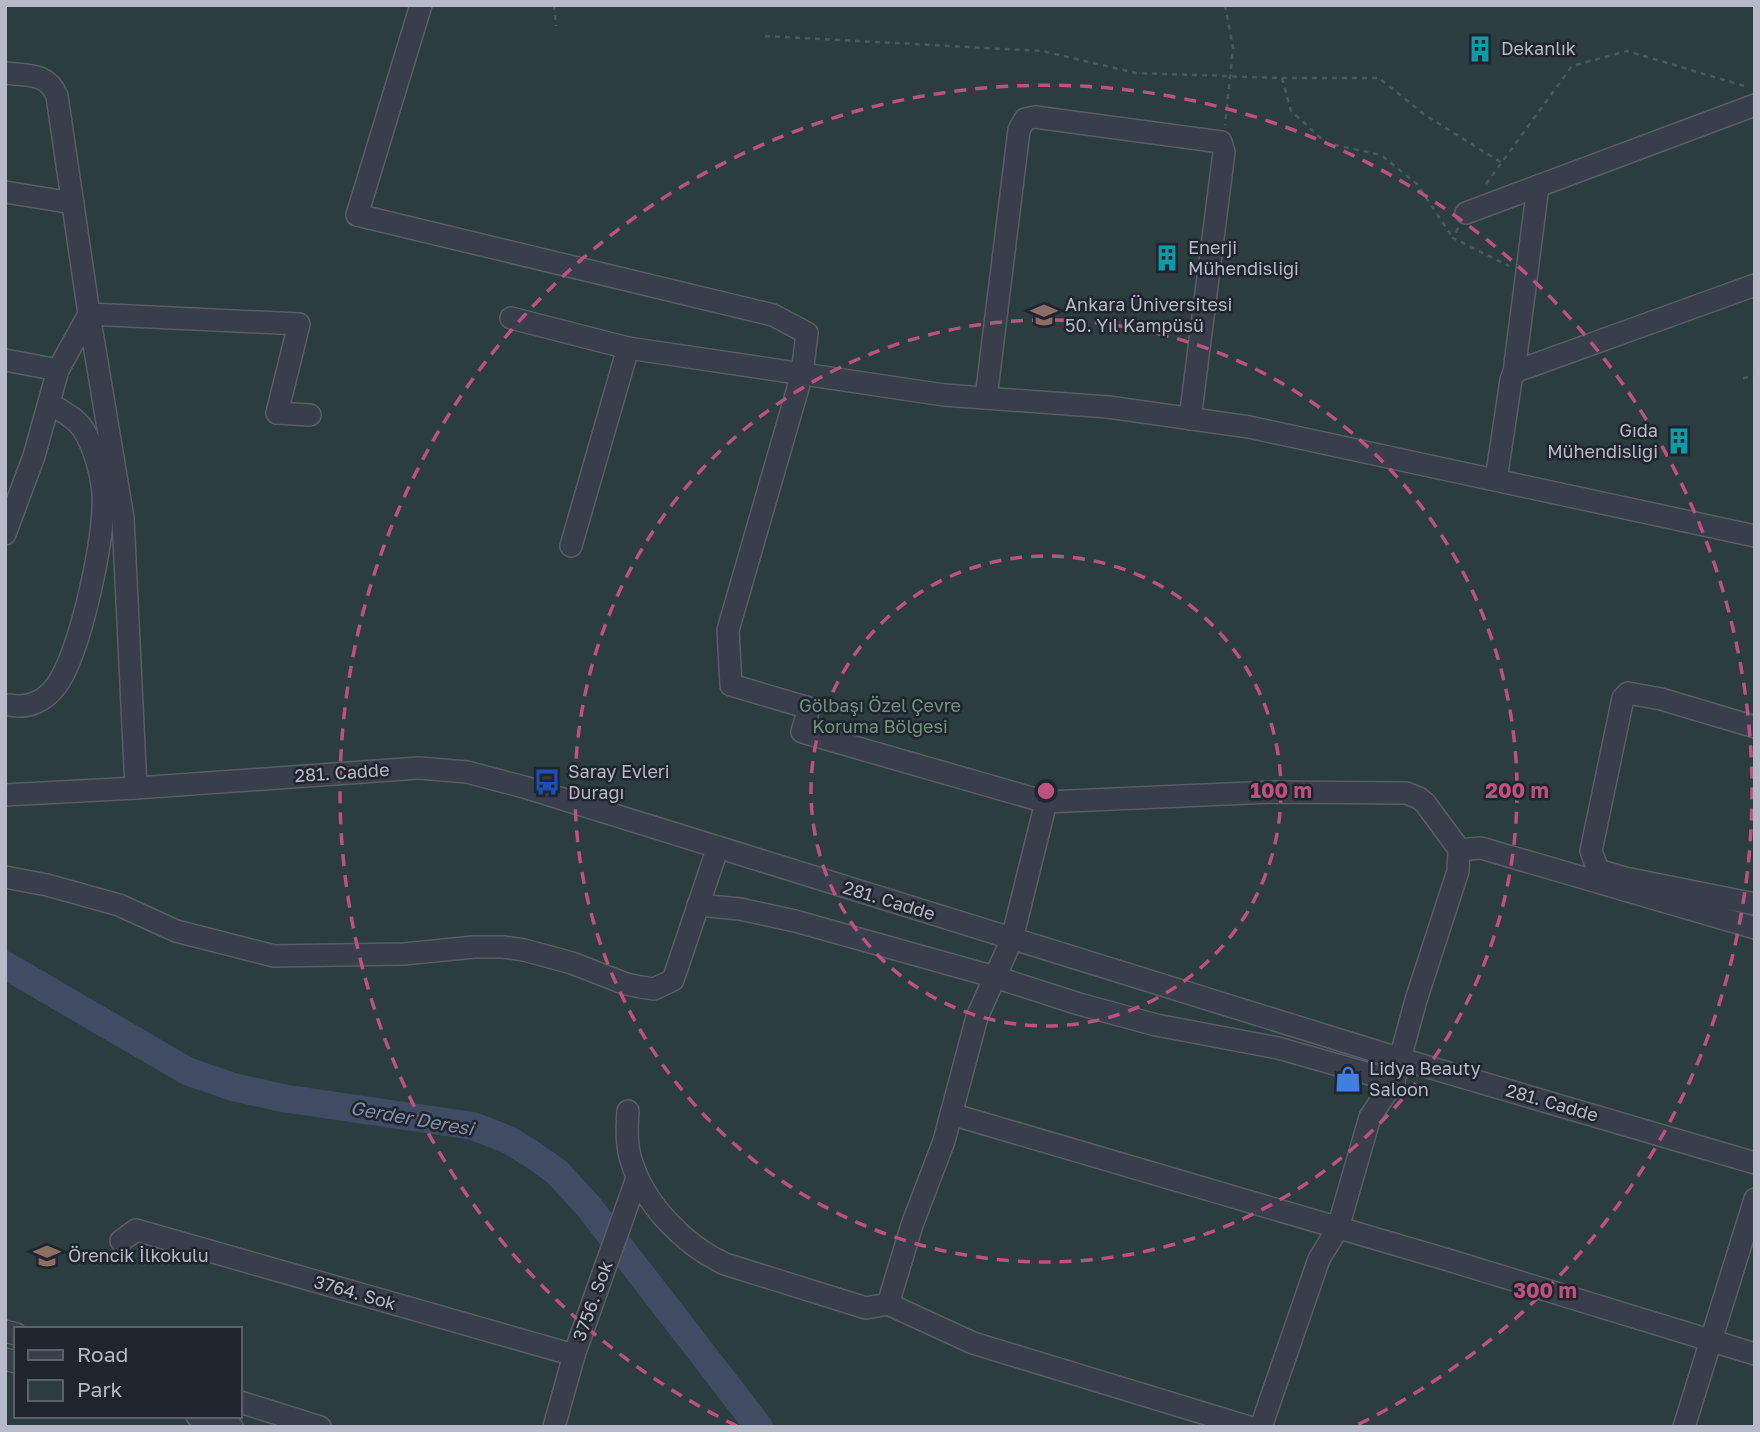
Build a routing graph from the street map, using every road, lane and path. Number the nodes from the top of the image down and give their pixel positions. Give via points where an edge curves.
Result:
1 (421, 5) edge
2 (554, 5) edge
3 (1225, 5) edge
4 (556, 26) dead end
5 (765, 36) dead end
6 (5, 74) edge
7 (1230, 76) junction
8 (1282, 78) junction
9 (1755, 88) edge
10 (1755, 105) edge
11 (1223, 146) junction
12 (1502, 163) junction
13 (1538, 186) junction
14 (5, 192) edge
15 (73, 203) junction
16 (1466, 213) junction
17 (1453, 238) junction
18 (1527, 275) junction
19 (1755, 285) edge
20 (89, 314) junction
21 (511, 318) dead end
22 (628, 348) junction
23 (5, 360) edge
24 (58, 370) junction
25 (1514, 372) junction
26 (802, 374) junction
27 (1755, 376) edge
28 (1743, 379) dead end
29 (986, 398) junction
30 (49, 403) junction
31 (310, 415) dead end
32 (1190, 419) junction
33 (1496, 480) junction
34 (6, 530) edge
35 (1755, 536) edge
36 (571, 546) dead end
37 (10, 705) dead end
38 (1755, 727) edge
39 (136, 788) junction
40 (5, 795) edge
41 (1046, 802) junction
42 (718, 848) junction
43 (1459, 850) junction
44 (5, 877) edge
45 (1755, 904) edge
46 (698, 905) junction
47 (1755, 928) edge
48 (1012, 939) junction
49 (995, 977) junction
50 (1401, 1059) junction
51 (1394, 1081) junction
52 (628, 1111) dead end
53 (951, 1114) junction
54 (1755, 1163) edge
55 (637, 1178) junction
56 (1755, 1199) edge
57 (1338, 1228) junction
58 (128, 1236) dead end
59 (888, 1304) junction
60 (1711, 1341) junction
61 (1755, 1354) edge
62 (574, 1355) junction
63 (242, 1403) edge
64 (203, 1418) edge
65 (232, 1427) edge
66 (320, 1427) edge
67 (554, 1427) edge
68 (1249, 1427) edge
69 (1261, 1427) edge
70 (1684, 1427) edge

1 - 26 street via 357,215 774,314 807,333
2 - 4 path
3 - 7 path via 1233,48
5 - 7 path via 1042,51 1136,73
6 - 15 street via 45,79 52,86 60,110
7 - 8 path
7 - 11 path
8 - 12 path via 1379,78 1425,115
8 - 17 path via 1291,111 1326,143 1381,155 1417,184
9 - 12 path via 1627,51 1572,65
10 - 13 street
11 - 29 street via 1217,140 1025,119 1019,130
11 - 32 street
12 - 16 path
13 - 16 street
13 - 18 street
14 - 15 street
15 - 20 street
16 - 17 path
17 - 18 path
18 - 25 street
19 - 25 street
20 - 24 street
20 - 31 street via 299,324 278,413
20 - 39 street via 123,518
21 - 22 street
22 - 26 street
22 - 36 street
23 - 24 street
24 - 30 street
25 - 33 street
26 - 29 street
26 - 41 street via 728,630 731,685 809,708 802,732
27 - 28 path
29 - 32 street via 1108,407
30 - 34 street
30 - 37 street via 84,431 102,481 101,528 82,627 66,670 56,687 39,701
32 - 33 street via 1249,427
33 - 35 street
38 - 45 street via 1628,694 1623,698 1591,851 1598,870
39 - 40 street, 281. Cadde
39 - 42 street, 281. Cadde via 438,768 524,787
41 - 43 street via 1274,792 1406,793 1425,803
41 - 48 street
42 - 46 street
42 - 48 street, 281. Cadde
43 - 47 street via 1481,848
43 - 50 street via 1458,871
44 - 46 street via 119,905 176,931 274,956 503,947 546,955 626,984 654,989 673,980
46 - 49 street via 740,908 795,921
48 - 49 street
48 - 50 street, 281. Cadde
49 - 51 street via 1156,1025 1278,1048
49 - 53 street via 977,1017
50 - 51 street
50 - 54 street, 281. Cadde
51 - 57 street via 1370,1117
52 - 55 street via 627,1143
53 - 57 street
53 - 59 street
55 - 59 street via 663,1216 710,1257 866,1308
55 - 62 street, 3756. Sok
56 - 60 street
57 - 60 street
57 - 69 street via 1319,1259
58 - 62 street, 3764. Sok
59 - 68 street via 973,1343
60 - 61 street
60 - 70 street
62 - 67 street, 3756. Sok
63 - 66 street
64 - 65 street

